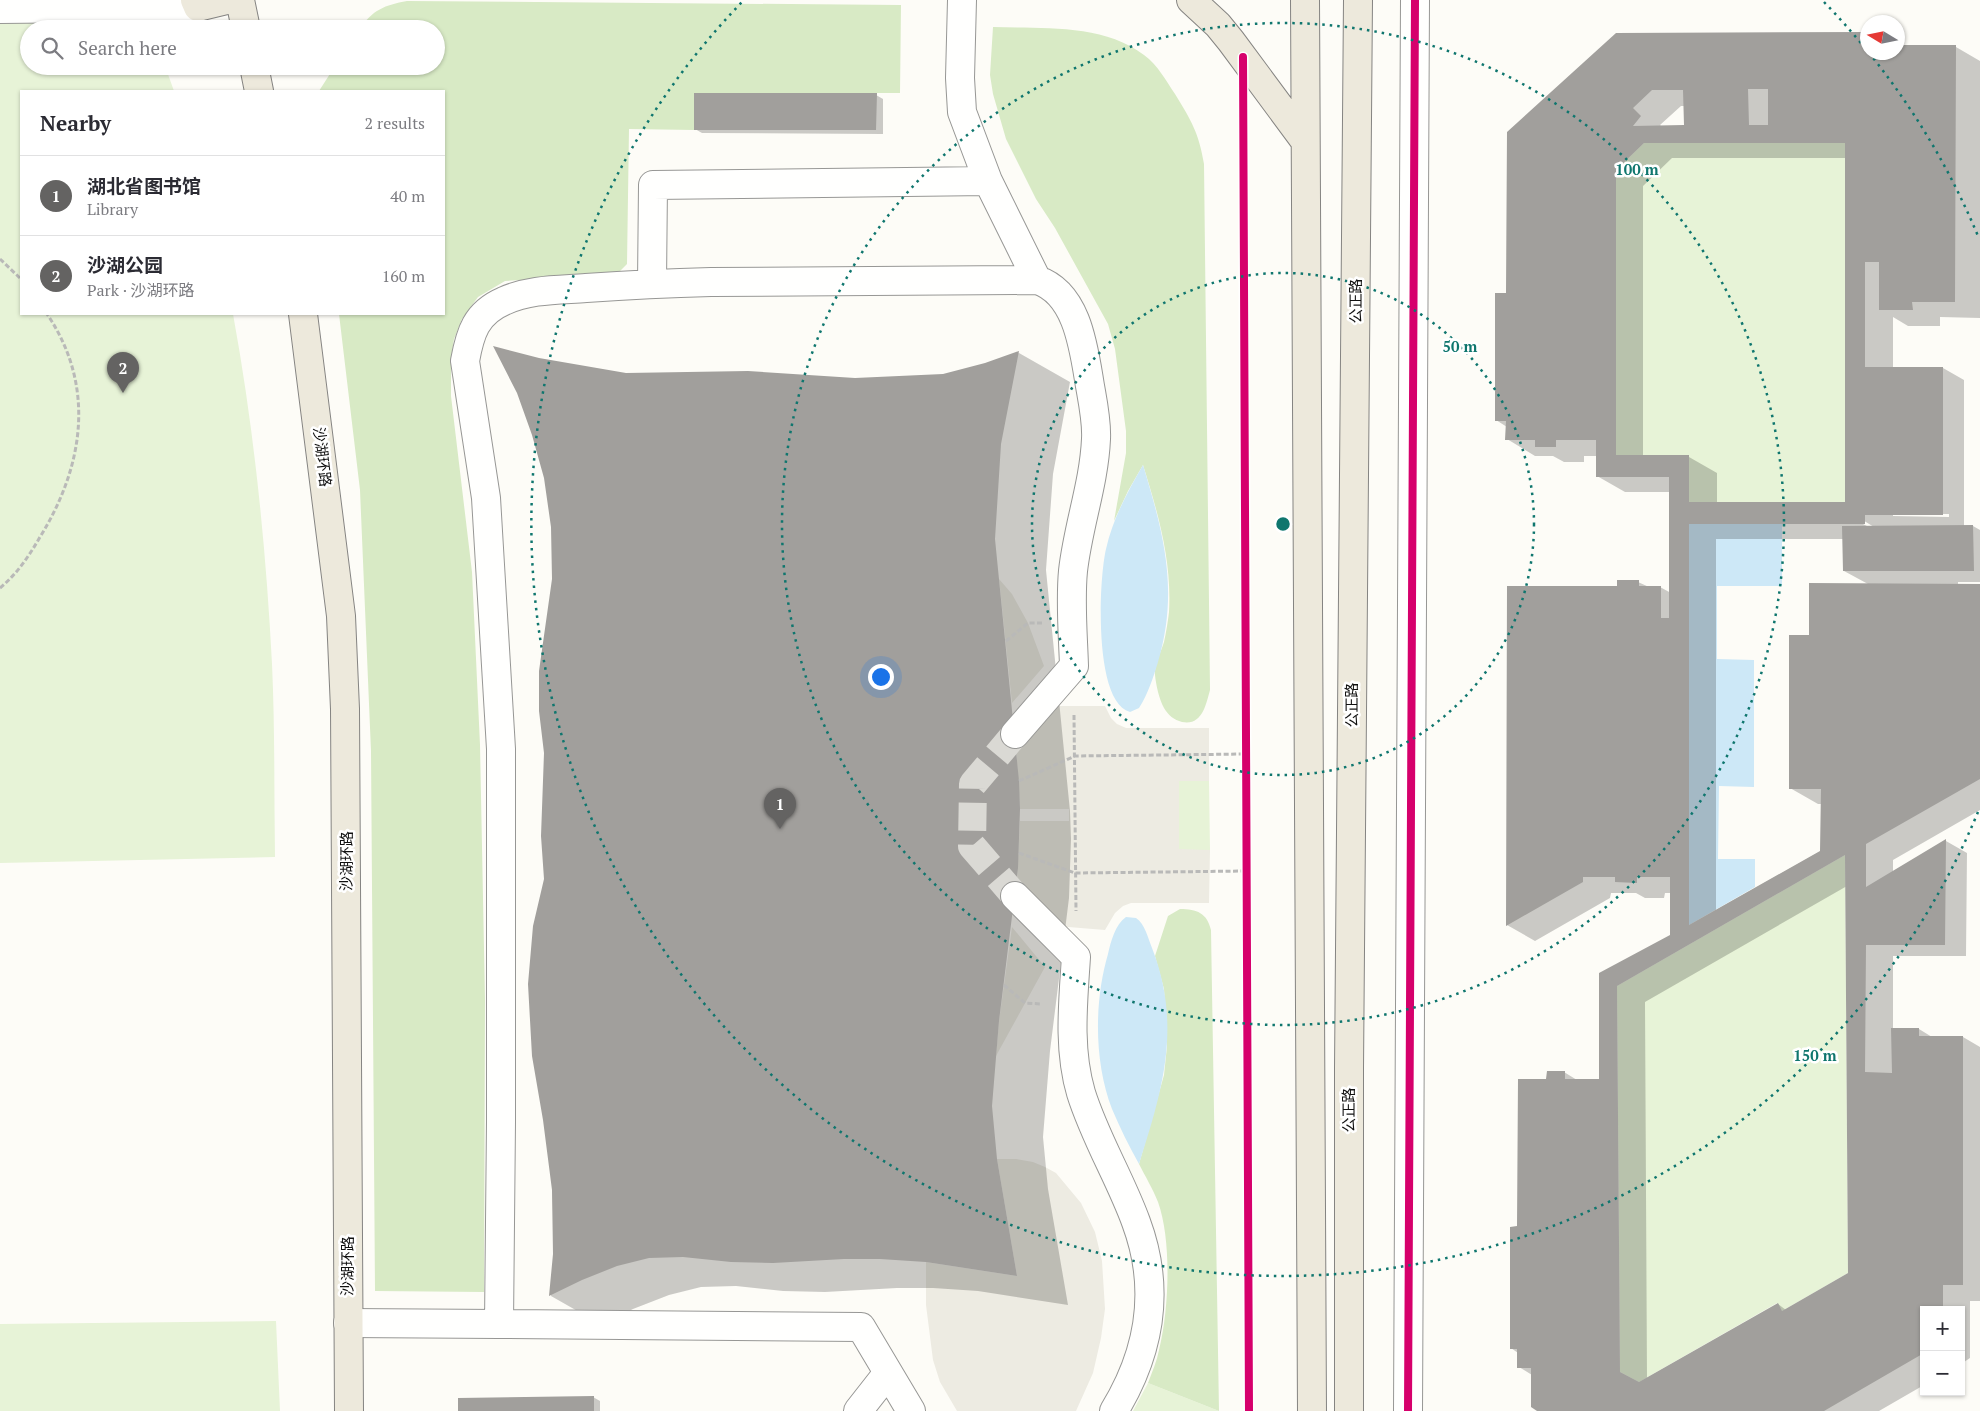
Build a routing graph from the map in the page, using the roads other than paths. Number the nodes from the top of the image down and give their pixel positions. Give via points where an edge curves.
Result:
1 (227, 0) edge
2 (240, 0) edge
3 (962, 0) edge
4 (1192, 0) edge
5 (1305, 0) edge
6 (1358, 0) edge
7 (1415, 0) edge
8 (196, 4) edge
9 (0, 9) edge
10 (244, 20) edge
11 (256, 75) edge
12 (259, 90) edge
13 (1306, 141) junction
14 (988, 181) junction
15 (1037, 280) junction
16 (652, 283) junction
17 (303, 315) edge
18 (1015, 734) tunnel mouth
19 (1016, 896) tunnel mouth
20 (348, 1323) junction
21 (499, 1324) junction
22 (887, 1374) junction
23 (1349, 1381) junction
24 (349, 1411) edge
25 (858, 1411) edge
26 (911, 1411) edge
27 (1114, 1411) edge
28 (1312, 1411) edge
29 (1349, 1411) edge
30 (1369, 1411) edge
31 (1408, 1411) edge

1 - 8 main road
2 - 10 main road
3 - 14 street via 962,112
4 - 13 main road via 1231,41
5 - 13 main road
6 - 23 main road, 公正路
7 - 31 street
8 - 9 street
11 - 12 main road
13 - 28 main road
14 - 15 street
14 - 16 street via 653,185
15 - 16 street
15 - 18 street via 1056,290 1074,320 1084,349 1096,438 1090,488 1073,567 1074,666
16 - 21 street via 521,295 502,301 488,311 475,324 469,338 466,361 486,498 501,749
17 - 20 main road, 沙湖环路 via 342,616 348,860
19 - 27 street via 1076,957 1071,1030 1081,1092 1098,1139 1136,1221 1149,1268 1148,1330 1136,1370
20 - 21 street
20 - 24 main road, 沙湖环路
21 - 22 street via 861,1327
22 - 25 street
22 - 26 street
23 - 29 main road, 公正路
23 - 30 main road

